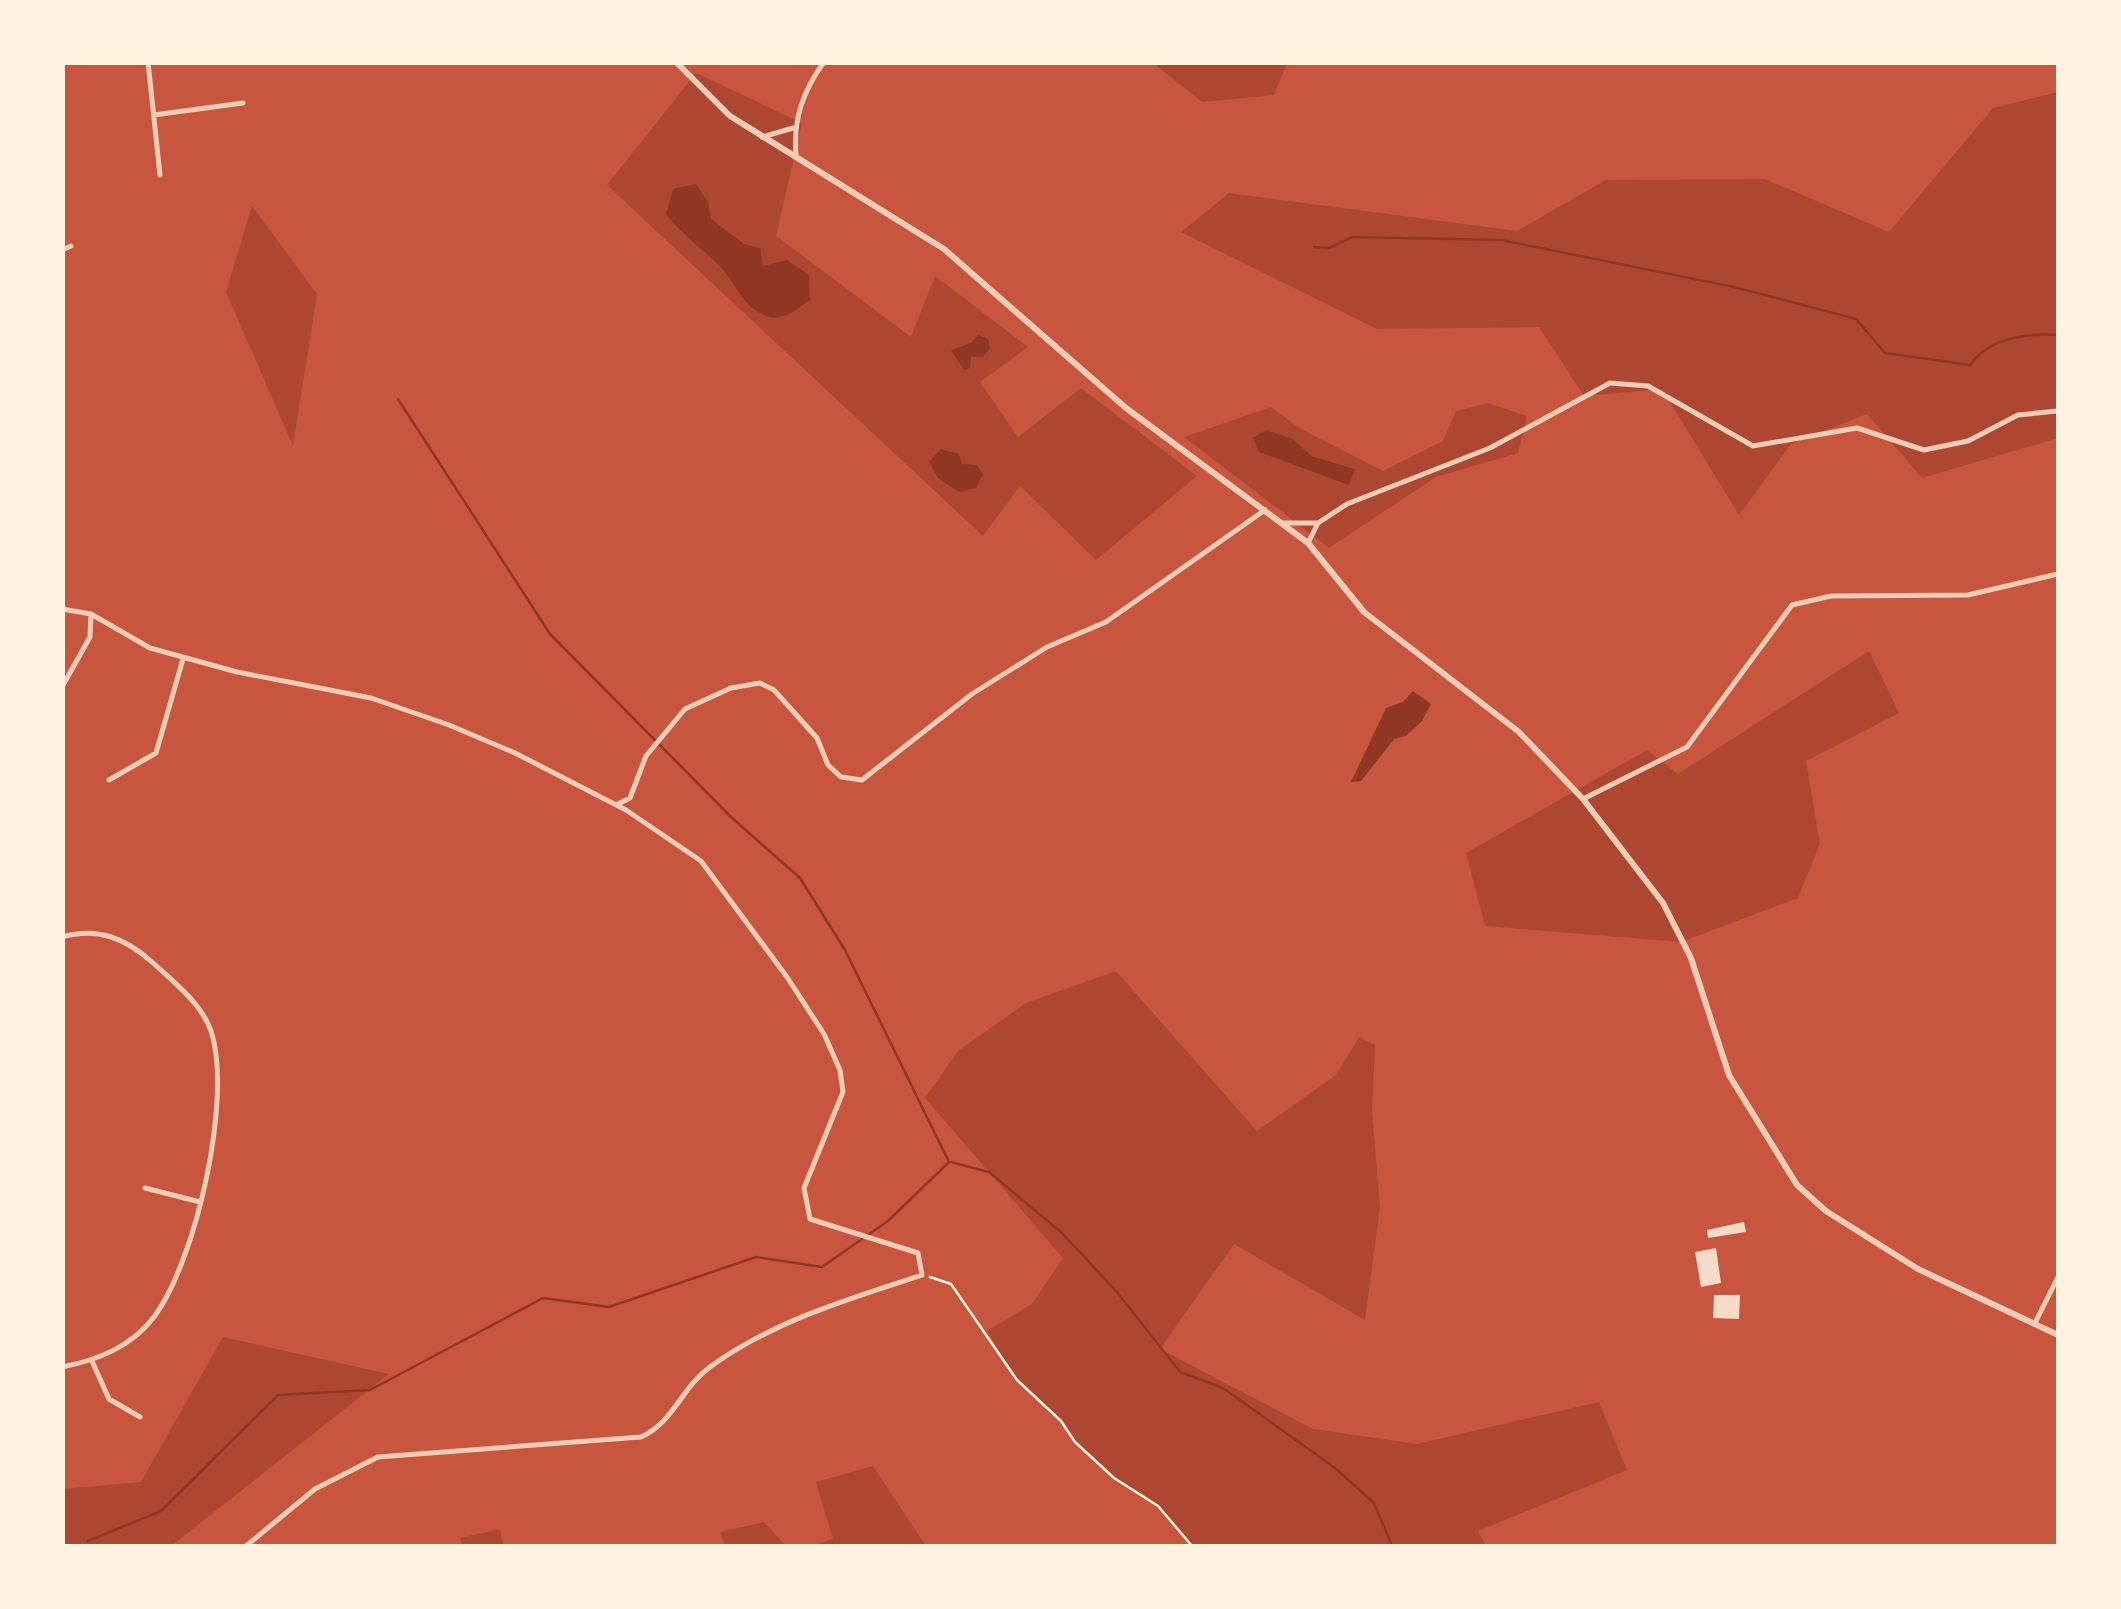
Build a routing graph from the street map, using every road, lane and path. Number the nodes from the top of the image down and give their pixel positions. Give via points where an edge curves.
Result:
1 (148, 62) edge
2 (676, 62) edge
3 (824, 62) edge
4 (243, 103) dead end
5 (154, 115) junction
6 (794, 128) junction
7 (762, 137) junction
8 (796, 154) junction
9 (160, 174) dead end
10 (71, 246) dead end
11 (62, 250) edge
12 (2058, 410) edge
13 (1265, 510) junction
14 (1283, 523) junction
15 (1318, 523) junction
16 (1308, 543) junction
17 (2058, 574) edge
18 (62, 608) edge
19 (91, 614) junction
20 (184, 658) junction
21 (62, 687) edge
22 (109, 780) dead end
23 (1583, 798) junction
24 (616, 805) junction
25 (62, 937) edge
26 (145, 1188) dead end
27 (200, 1202) junction
28 (922, 1275) junction
29 (2058, 1277) edge
30 (2035, 1323) junction
31 (2058, 1335) edge
32 (92, 1361) junction
33 (62, 1366) edge
34 (140, 1417) dead end
35 (246, 1546) edge
36 (1192, 1546) edge

1 - 5 street
2 - 7 street via 730,116
3 - 6 street
4 - 5 street
5 - 9 street
6 - 7 street
6 - 8 street
7 - 8 street
8 - 13 street via 944,249 1126,408
10 - 11 street
12 - 15 street via 2018,415 1968,441 1924,450 1857,428 1754,446 1648,386 1610,383 1490,448 1394,483
13 - 14 street
13 - 24 street via 1106,622 1047,647 972,694 862,780 842,777 828,764 817,738 760,683 685,708 646,756 630,798
14 - 15 street
14 - 16 street
15 - 16 street
16 - 23 street via 1364,612 1493,710
17 - 23 street via 1968,595 1832,596 1792,604 1687,747
18 - 19 street
19 - 20 street via 150,648
19 - 21 street via 90,636
20 - 22 street via 156,753
20 - 24 street via 386,703 515,753
23 - 30 street via 1663,903 1692,958 1729,1075 1797,1185 1918,1269
24 - 28 street via 700,861 824,1034 843,1092 804,1188 810,1218 918,1253
25 - 27 street via 85,930 111,934 179,986 210,1028 218,1073
26 - 27 street
27 - 32 street via 177,1272 153,1317 114,1352
28 - 35 street via 833,1301 722,1358 642,1437 378,1456 315,1489
28 - 36 path via 951,1284 1018,1380 1075,1442 1158,1506
29 - 30 street
30 - 31 street
32 - 33 street
32 - 34 street via 109,1399

